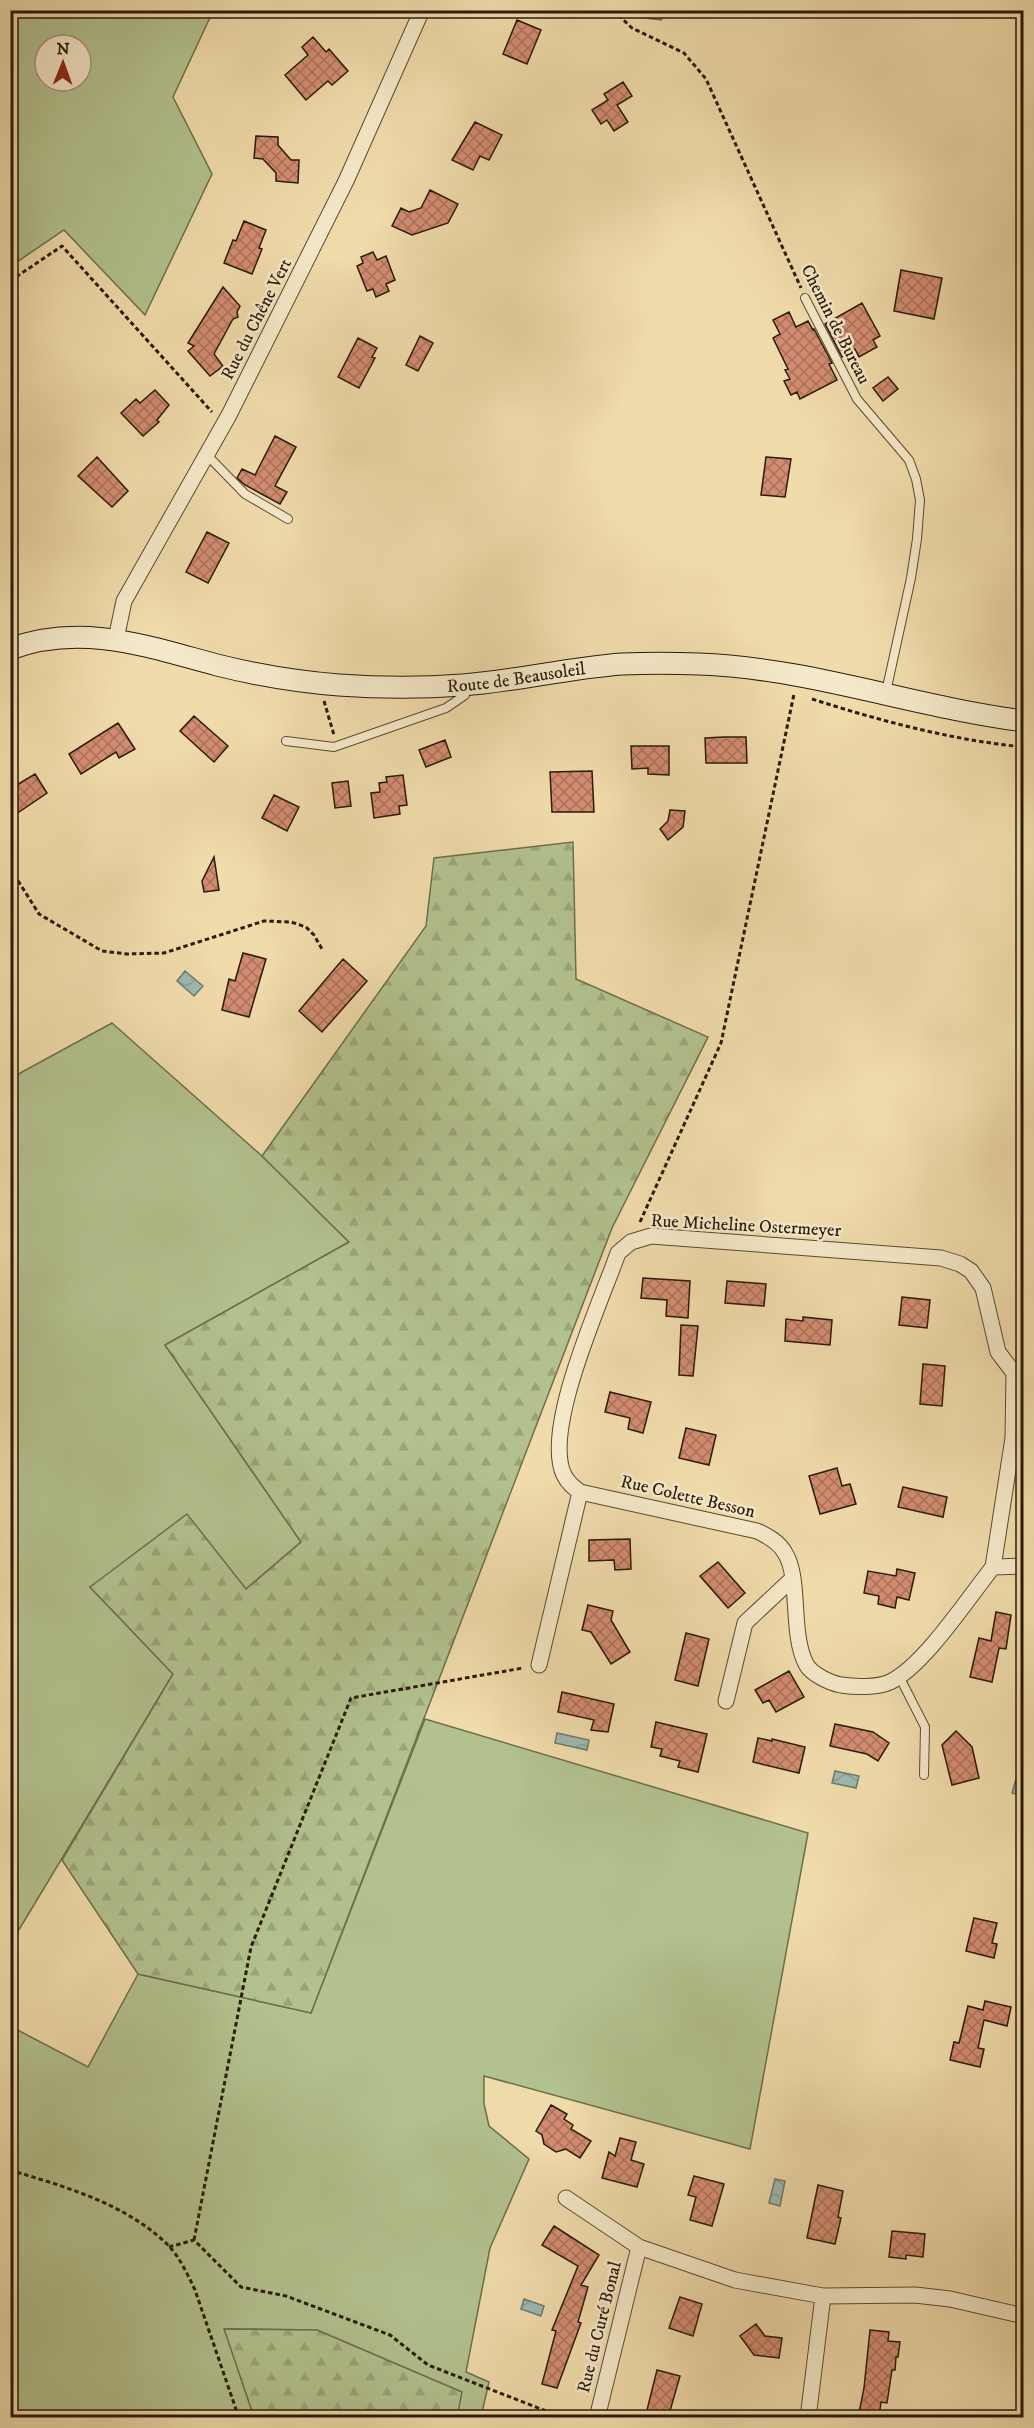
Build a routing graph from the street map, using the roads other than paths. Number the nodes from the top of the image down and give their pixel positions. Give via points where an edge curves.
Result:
1 (422, 10) edge
2 (805, 298) road end
3 (207, 455) junction
4 (288, 519) dead end
5 (116, 639) junction
6 (10, 649) edge
7 (464, 685) junction
8 (885, 693) junction
9 (1023, 721) edge
10 (286, 741) dead end
11 (1019, 1373) edge
12 (580, 1492) junction
13 (1023, 1566) edge
14 (993, 1567) junction
15 (792, 1580) junction
16 (539, 1665) road end
17 (899, 1676) junction
18 (726, 1701) dead end
19 (924, 1774) dead end
20 (566, 2198) dead end
21 (639, 2247) junction
22 (823, 2296) junction
23 (1023, 2316) edge
24 (597, 2418) edge
25 (808, 2418) edge

1 - 3 street, Rue du Chêne Vert via 346,181
2 - 8 lane, Chemin de Bureau via 857,399 909,460 916,479 920,500 917,539
3 - 4 lane via 246,494
3 - 5 street, Rue du Chêne Vert via 124,601
5 - 6 main road, Route de Beausoleil via 73,638
5 - 7 main road, Route de Beausoleil via 248,672 304,681 389,687
7 - 8 main road, Route de Beausoleil via 621,664 698,664 798,674
7 - 10 lane via 465,695 446,708 334,747
8 - 9 main road, Route de Beausoleil
11 - 12 street, Rue Micheline Ostermeyer via 998,1352 983,1288 971,1271 960,1264 941,1258 651,1236 631,1242 618,1253 566,1398 560,1427 560,1458 563,1474
11 - 14 street
12 - 15 street, Rue Colette Besson via 757,1531 773,1539 786,1553
12 - 16 street
13 - 14 street
14 - 17 street, Rue Colette Besson via 916,1664
15 - 17 street, Rue Colette Besson via 796,1624 807,1665 836,1684 852,1687 889,1683
15 - 18 street via 745,1623
17 - 19 lane via 925,1727
20 - 21 street
21 - 22 street via 735,2280
21 - 24 street, Rue du Curé Bonal
22 - 23 street via 950,2298
22 - 25 street

